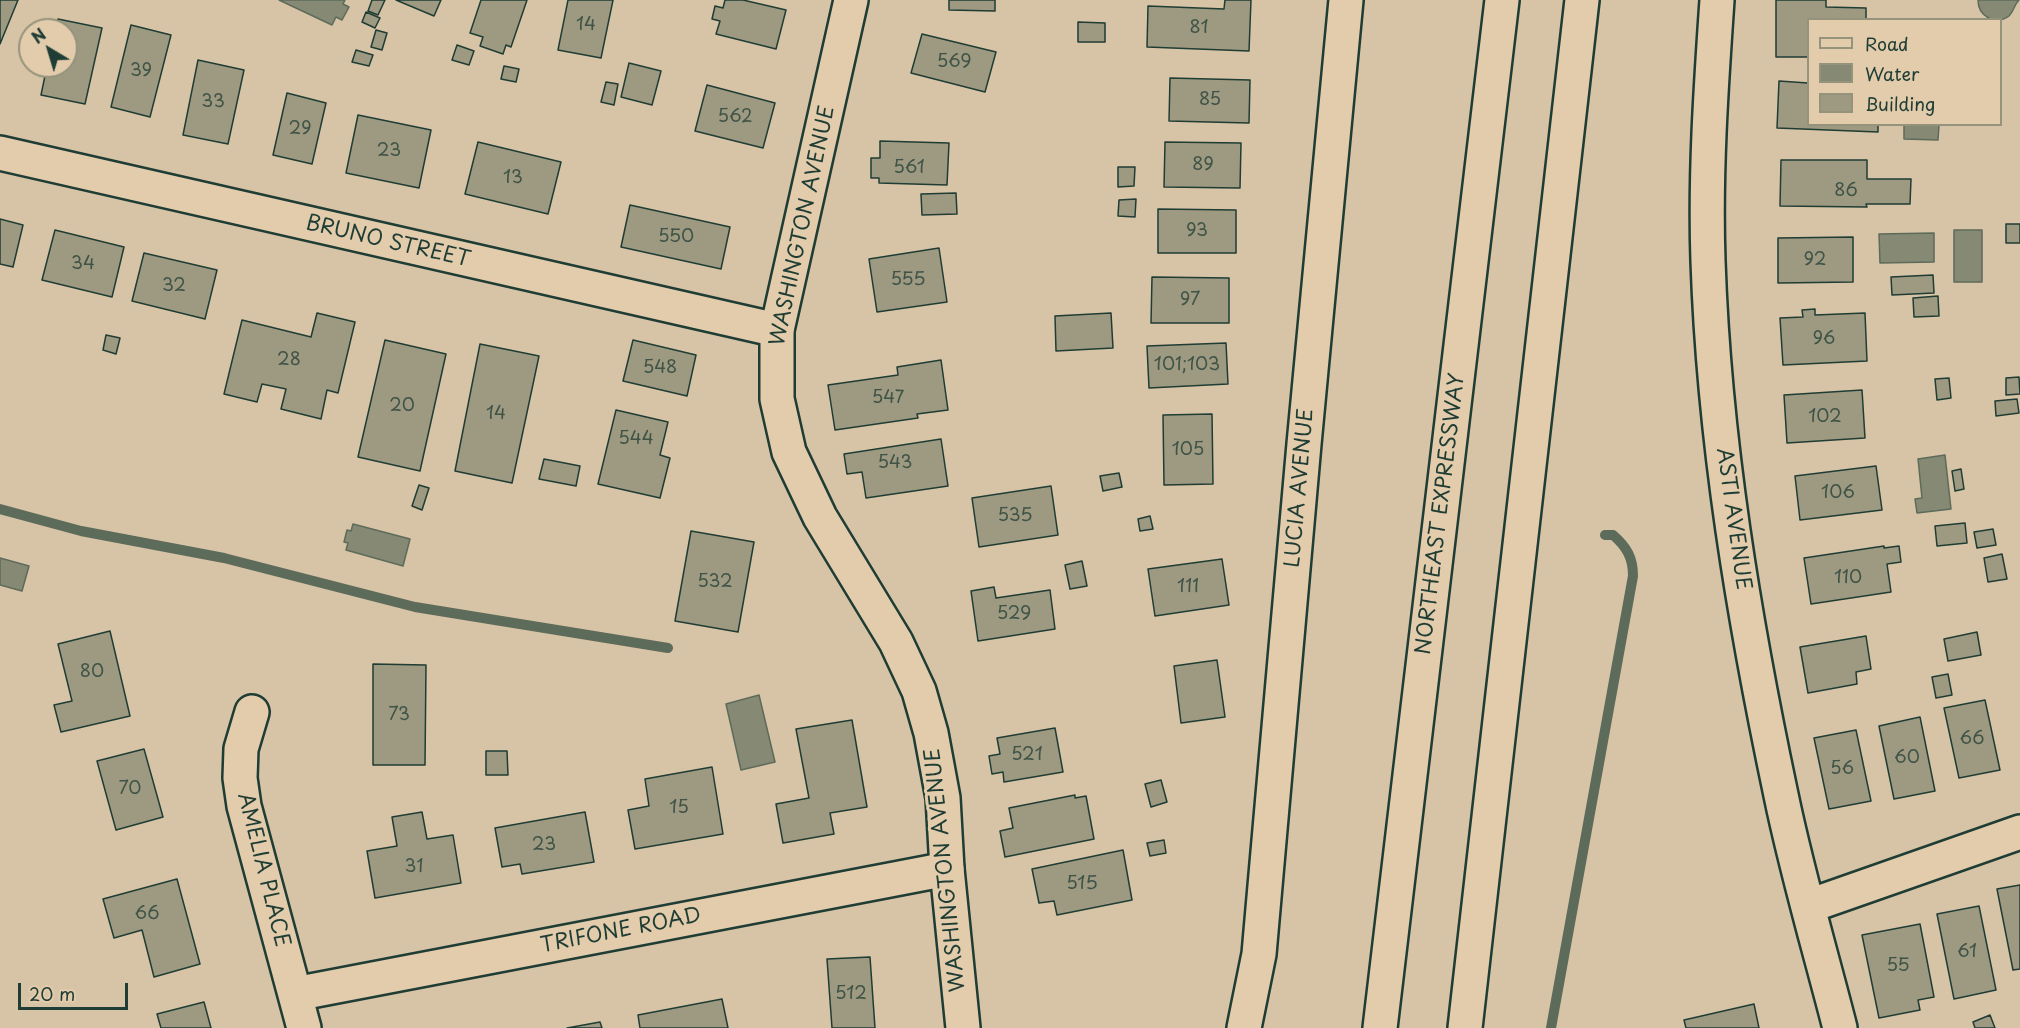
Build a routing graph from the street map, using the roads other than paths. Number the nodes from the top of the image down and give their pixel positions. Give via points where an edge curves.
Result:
1 (851, 0) edge
2 (1346, 0) edge
3 (1502, 0) edge
4 (1582, 0) edge
5 (1717, 0) edge
6 (0, 153) edge
7 (777, 330) junction
8 (252, 712) dead end
9 (2020, 832) edge
10 (947, 869) junction
11 (1809, 906) junction
12 (295, 994) junction
13 (304, 1028) edge
14 (963, 1028) edge
15 (1244, 1028) edge
16 (1380, 1028) edge
17 (1465, 1028) edge
18 (1840, 1028) edge

1 - 7 main road, WASHINGTON AVENUE
2 - 15 main road, LUCIA AVENUE via 1259,954
3 - 16 main road, NORTHEAST EXPRESSWAY
4 - 17 main road
5 - 11 main road, ASTI AVENUE via 1707,204 1721,427 1737,557 1757,671 1781,796
6 - 7 main road, BRUNO STREET
7 - 10 main road, WASHINGTON AVENUE via 777,399 789,452 820,517 896,642 919,691 943,798
8 - 12 main road, AMELIA PLACE via 241,749 244,806
9 - 11 main road
10 - 12 main road, TRIFONE ROAD
10 - 14 main road, WASHINGTON AVENUE
11 - 18 main road, ASTI AVENUE
12 - 13 main road, AMELIA PLACE

